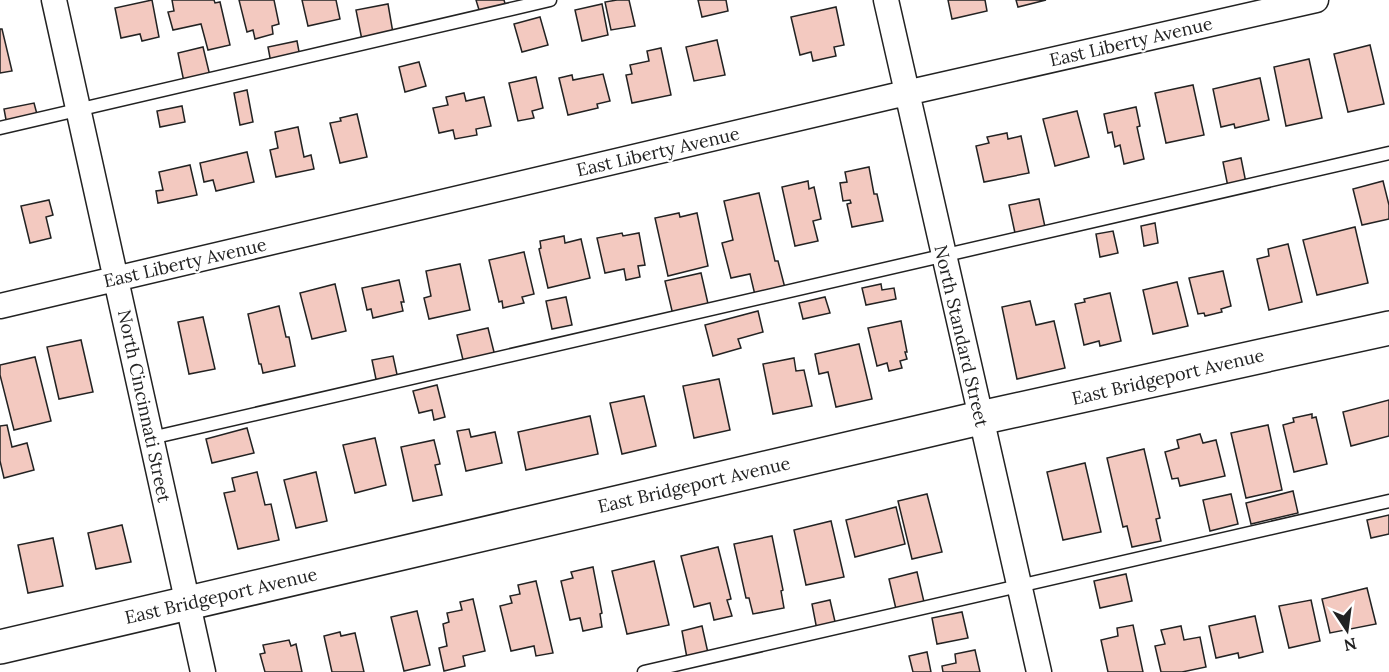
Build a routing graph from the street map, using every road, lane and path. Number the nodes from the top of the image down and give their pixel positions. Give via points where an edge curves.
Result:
1 (54, 0) edge
2 (550, 0) edge
3 (886, 0) edge
4 (1316, 0) edge
5 (906, 93) junction
6 (78, 109) junction
7 (0, 128) edge
8 (1389, 153) edge
9 (943, 256) junction
10 (117, 279) junction
11 (0, 306) edge
12 (1389, 328) edge
13 (980, 418) junction
14 (151, 438) junction
15 (1389, 501) edge
16 (1019, 585) junction
17 (187, 604) junction
18 (0, 647) edge
19 (203, 672) edge
20 (644, 672) edge
21 (1039, 672) edge

1 - 6 street, North Cincinnati Street
2 - 6 lane
3 - 5 street, North Standard Street
4 - 5 street, East Liberty Avenue
5 - 9 street, North Standard Street
5 - 10 street, East Liberty Avenue
6 - 7 lane
6 - 10 street, North Cincinnati Street
8 - 9 lane
9 - 13 street, North Standard Street
9 - 14 lane
10 - 11 street, East Liberty Avenue
10 - 14 street, North Cincinnati Street
12 - 13 street, East Bridgeport Avenue
13 - 16 street, North Standard Street
13 - 17 street, East Bridgeport Avenue
14 - 17 street, North Cincinnati Street
15 - 16 lane
16 - 20 lane
16 - 21 street, North Standard Street
17 - 18 street, East Bridgeport Avenue
17 - 19 street, North Cincinnati Street

